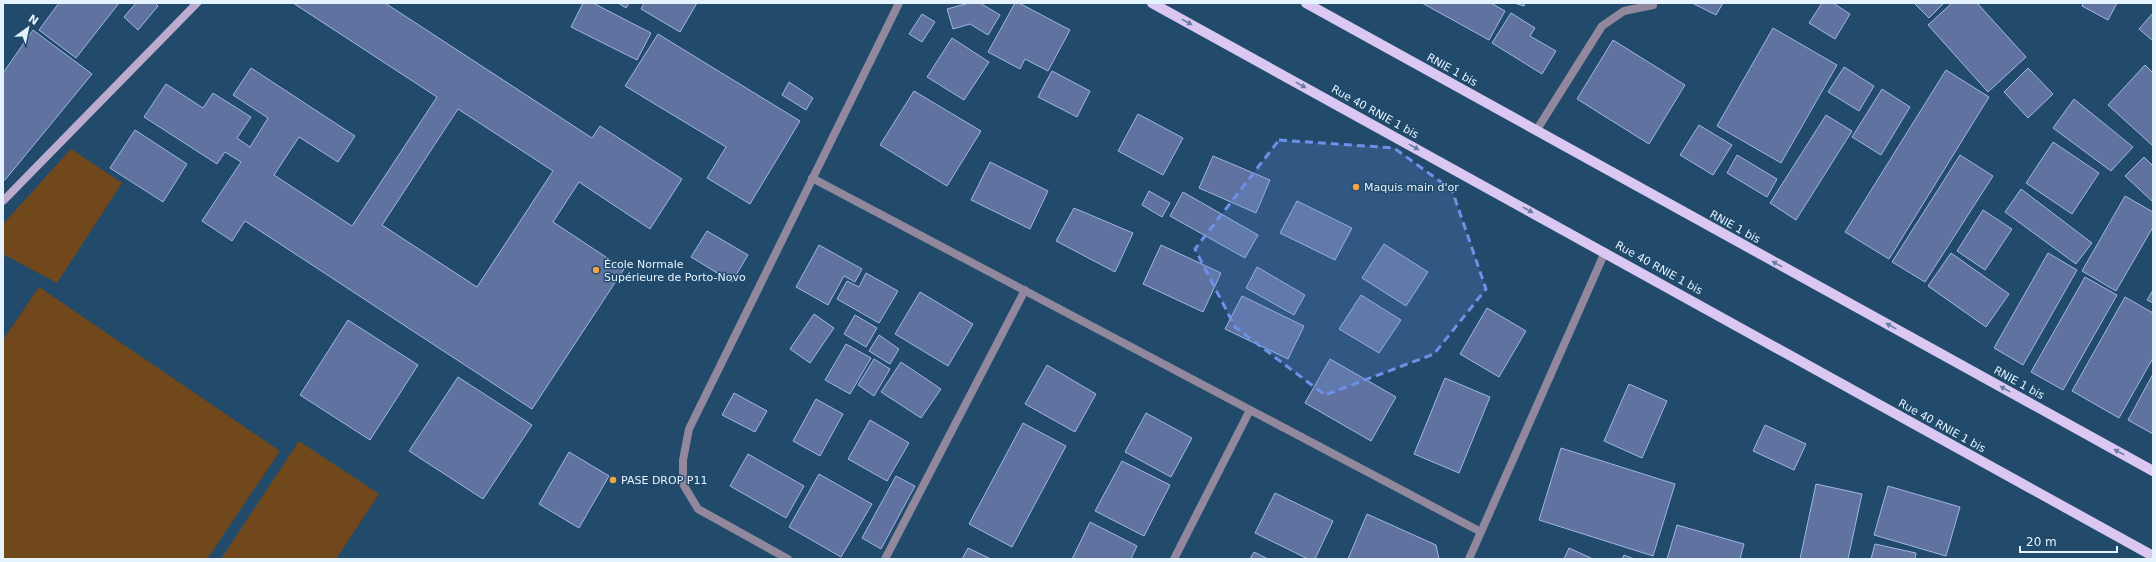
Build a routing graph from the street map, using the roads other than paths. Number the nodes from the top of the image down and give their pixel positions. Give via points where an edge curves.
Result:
1 (197, 3) edge
2 (899, 3) edge
3 (1152, 3) edge
4 (1306, 3) edge
5 (1653, 5) dead end
6 (1536, 131) junction
7 (812, 178) junction
8 (3, 201) edge
9 (1605, 252) junction
10 (1025, 290) junction
11 (1250, 410) junction
12 (2153, 471) edge
13 (1481, 532) junction
14 (2153, 556) edge
15 (788, 559) edge
16 (885, 559) edge
17 (1174, 559) edge
18 (1470, 559) edge

1 - 8 main road
2 - 7 street
3 -> 9 main road, Rue 40 RNIE 1 bis
4 - 6 main road, RNIE 1 bis
5 - 6 street via 1624,11 1602,26
12 -> 6 main road, RNIE 1 bis
7 - 10 street
7 - 15 street via 689,429 683,460 683,484 698,509
9 - 13 street
9 - 14 main road, Rue 40 RNIE 1 bis
10 - 11 street
10 - 16 street
11 - 13 street
11 - 17 street
13 - 18 street

